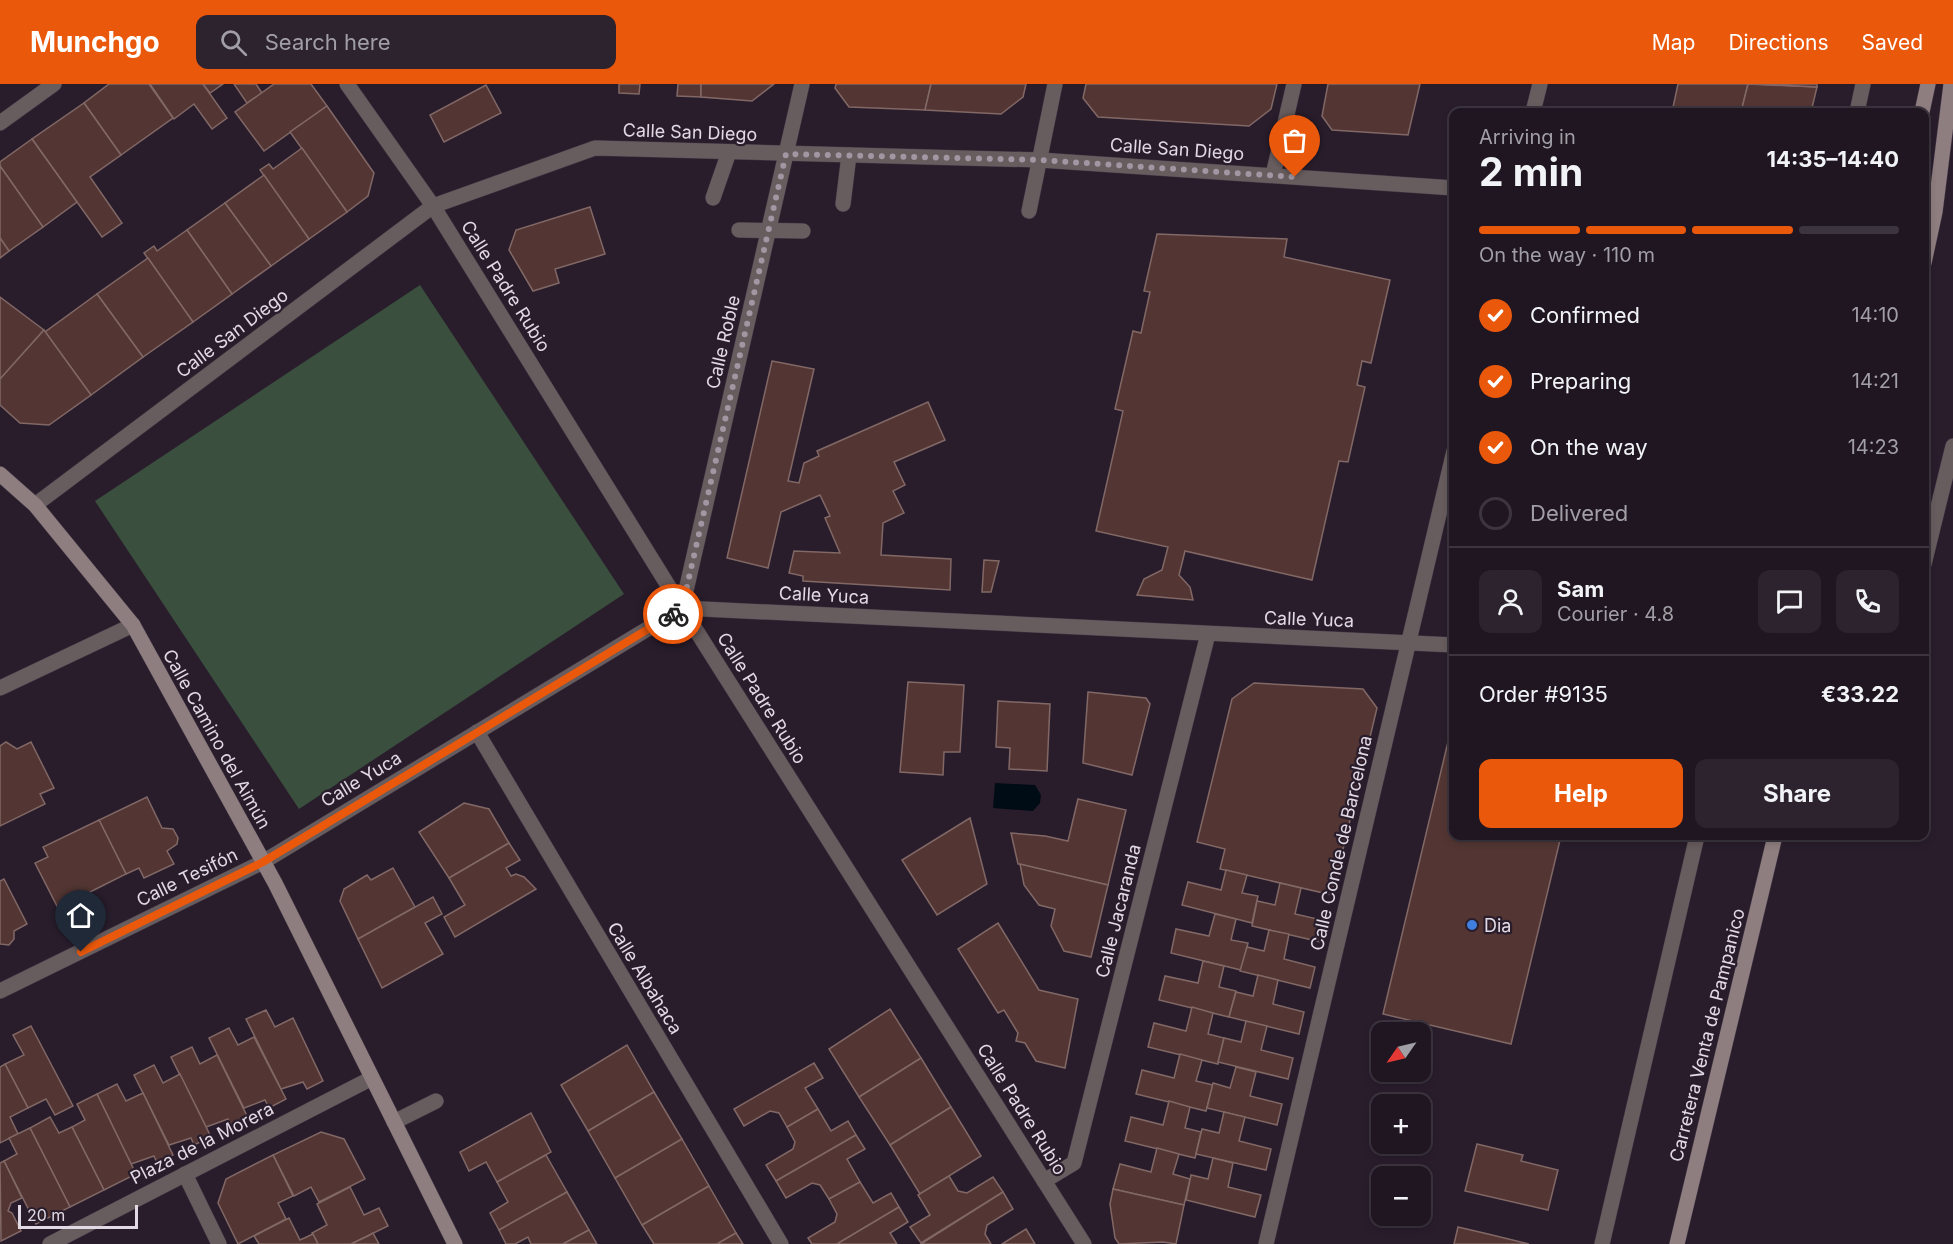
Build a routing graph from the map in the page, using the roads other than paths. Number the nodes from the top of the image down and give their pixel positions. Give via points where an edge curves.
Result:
1 (54, 84) edge
2 (347, 84) edge
3 (802, 84) edge
4 (1055, 84) edge
5 (1294, 84) edge
6 (1540, 84) edge
7 (1863, 84) edge
8 (1928, 84) edge
9 (1951, 84) edge
10 (1534, 108) edge
11 (1858, 108) edge
12 (1923, 108) edge
13 (0, 123) edge
14 (729, 152) junction
15 (786, 154) junction
16 (849, 155) junction
17 (1040, 160) junction
18 (1273, 175) junction
19 (1449, 188) edge
20 (713, 198) dead end
21 (843, 204) dead end
22 (433, 206) junction
23 (1029, 211) dead end
24 (739, 230) dead end
25 (768, 231) junction
26 (803, 231) dead end
27 (1929, 240) edge
28 (1953, 446) edge
29 (1449, 472) edge
30 (0, 474) edge
31 (35, 506) junction
32 (1929, 544) edge
33 (682, 608) junction
34 (133, 625) junction
35 (1208, 634) junction
36 (1408, 643) junction
37 (1449, 645) edge
38 (0, 688) edge
39 (477, 732) junction
40 (1696, 840) edge
41 (1774, 840) edge
42 (263, 862) junction
43 (0, 991) edge
44 (372, 1078) junction
45 (436, 1101) dead end
46 (394, 1122) junction
47 (185, 1174) junction
48 (1044, 1181) junction
49 (50, 1244) edge
50 (219, 1244) edge
51 (455, 1244) edge
52 (781, 1244) edge
53 (1084, 1244) edge
54 (1266, 1244) edge
55 (1602, 1244) edge
56 (1677, 1244) edge

1 - 13 street
2 - 22 street, Calle Padre Rubio
3 - 15 street, Calle Roble
4 - 17 street
5 - 18 street
6 - 10 street
7 - 11 street
8 - 12 street
9 - 27 street
14 - 15 street, Calle San Diego
14 - 20 street
14 - 22 street, Calle San Diego via 595,148
15 - 16 street, Calle San Diego
15 - 25 street, Calle Roble
16 - 17 street, Calle San Diego
16 - 21 street
17 - 18 street, Calle San Diego
17 - 23 street
18 - 19 street, Calle San Diego
22 - 31 street, Calle San Diego
22 - 33 street, Calle Padre Rubio
24 - 25 street
25 - 26 street
25 - 33 street, Calle Roble
28 - 32 street
29 - 36 street, Calle Conde de Barcelona
30 - 31 street, Calle Camino del Aimún
31 - 34 street, Calle Camino del Aimún
33 - 35 street, Calle Yuca
33 - 39 street, Calle Yuca
33 - 48 street, Calle Padre Rubio
34 - 38 street
34 - 42 street, Calle Camino del Aimún
35 - 36 street, Calle Yuca
35 - 48 street, Calle Jacaranda via 1074,1163
36 - 37 street, Calle Yuca
36 - 54 street, Calle Conde de Barcelona
39 - 42 street, Calle Yuca
39 - 52 street, Calle Albahaca
40 - 55 street
41 - 56 street, Carretera Venta de Pampanico
42 - 43 street, Calle Tesifón
42 - 44 street, Calle Camino del Aimún
44 - 46 street, Calle Camino del Aimún
44 - 47 street, Plaza de la Morera
45 - 46 street
46 - 51 street, Calle Camino del Aimún
47 - 49 street, Plaza de la Morera
47 - 50 street
48 - 53 street, Calle Padre Rubio

